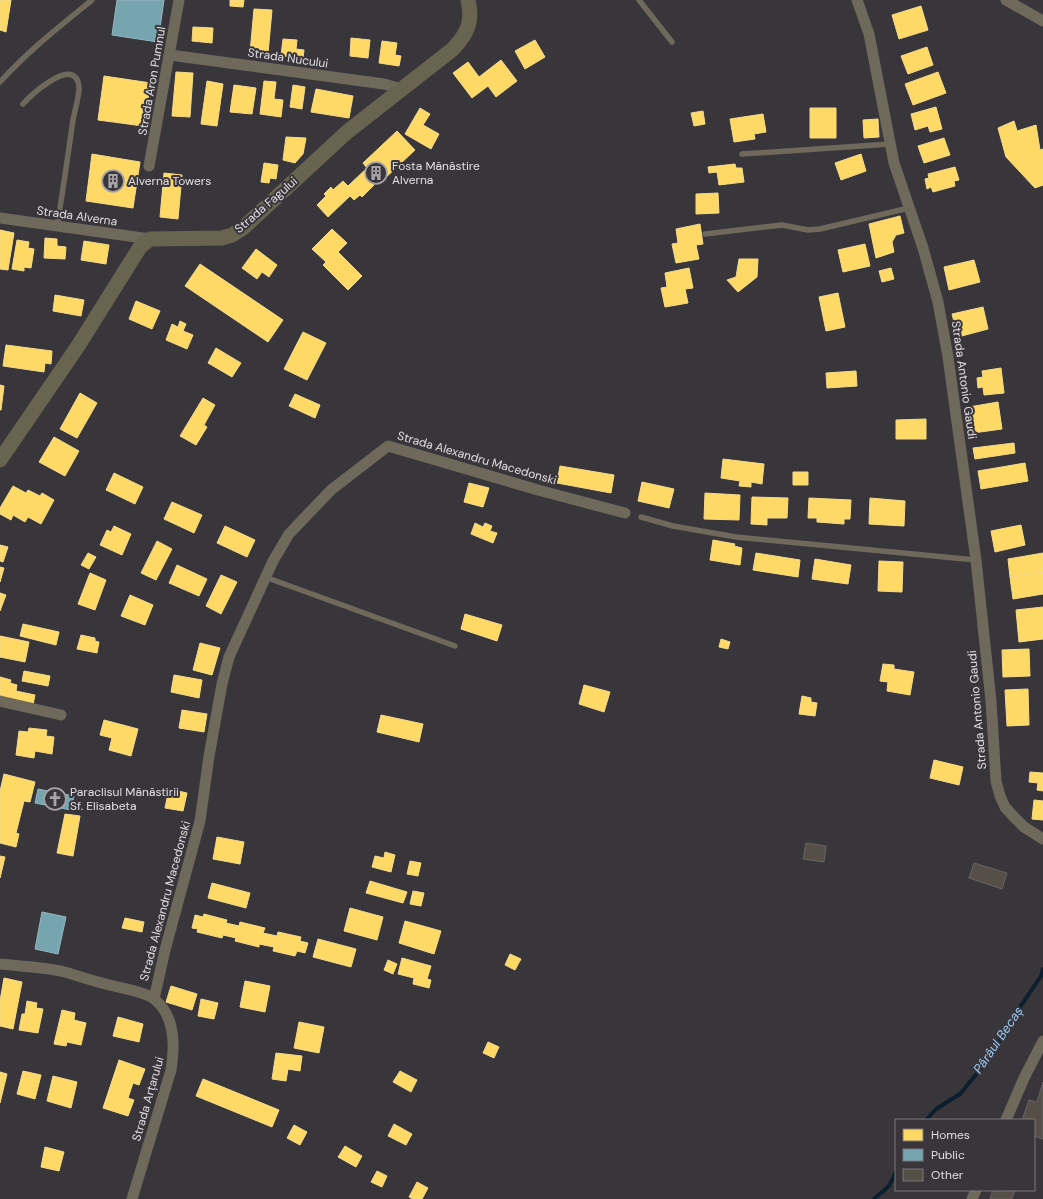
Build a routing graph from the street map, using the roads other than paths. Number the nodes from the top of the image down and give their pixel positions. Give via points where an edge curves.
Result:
1 (92, 0) edge
2 (179, 0) edge
3 (468, 0) edge
4 (639, 0) edge
5 (857, 0) edge
6 (1011, 1) edge
7 (1043, 21) edge
8 (672, 42) dead end
9 (170, 55) junction
10 (0, 82) edge
11 (402, 89) junction
12 (23, 104) dead end
13 (890, 144) junction
14 (742, 154) dead end
15 (149, 166) dead end
16 (909, 208) junction
17 (0, 218) edge
18 (57, 226) junction
19 (705, 234) dead end
20 (150, 239) junction
21 (0, 460) edge
22 (625, 513) dead end
23 (641, 517) dead end
24 (976, 560) junction
25 (265, 577) junction
26 (455, 646) dead end
27 (0, 701) edge
28 (61, 715) dead end
29 (1043, 839) edge
30 (0, 964) edge
31 (154, 999) junction
32 (1043, 1042) edge
33 (1006, 1119) edge
34 (132, 1199) edge

1 - 10 lane via 47,36
2 - 9 street, Strada Aron Pumnul
3 - 11 street, Strada Fagului via 471,20 459,43
4 - 8 lane
5 - 13 street, Strada Antonio Gaudi via 869,34
6 - 7 street
9 - 11 street, Strada Nucului via 384,84
9 - 15 street, Strada Aron Pumnul
11 - 20 street, Strada Fagului via 347,132 243,228 232,235 207,239
12 - 18 lane via 42,87 65,74 76,77 79,83
13 - 14 lane
13 - 16 street, Strada Antonio Gaudi
16 - 19 lane via 820,229 808,230 782,225
16 - 24 street, Strada Antonio Gaudi via 938,302
17 - 18 street, Strada Alverna
18 - 20 street, Strada Alverna
20 - 21 street via 140,247 78,346
22 - 25 street, Strada Alexandru Macedonski via 388,446 331,490 312,509 290,534
23 - 24 lane via 673,526 736,537
24 - 29 street, Strada Antonio Gaudi via 991,701 996,781 1005,807 1024,827
25 - 26 lane
25 - 31 street, Strada Alexandru Macedonski via 229,657 209,756 200,822
27 - 28 street
30 - 31 street via 60,971 138,992
31 - 34 street, Strada Arțarului via 169,1020 174,1053
32 - 33 street

